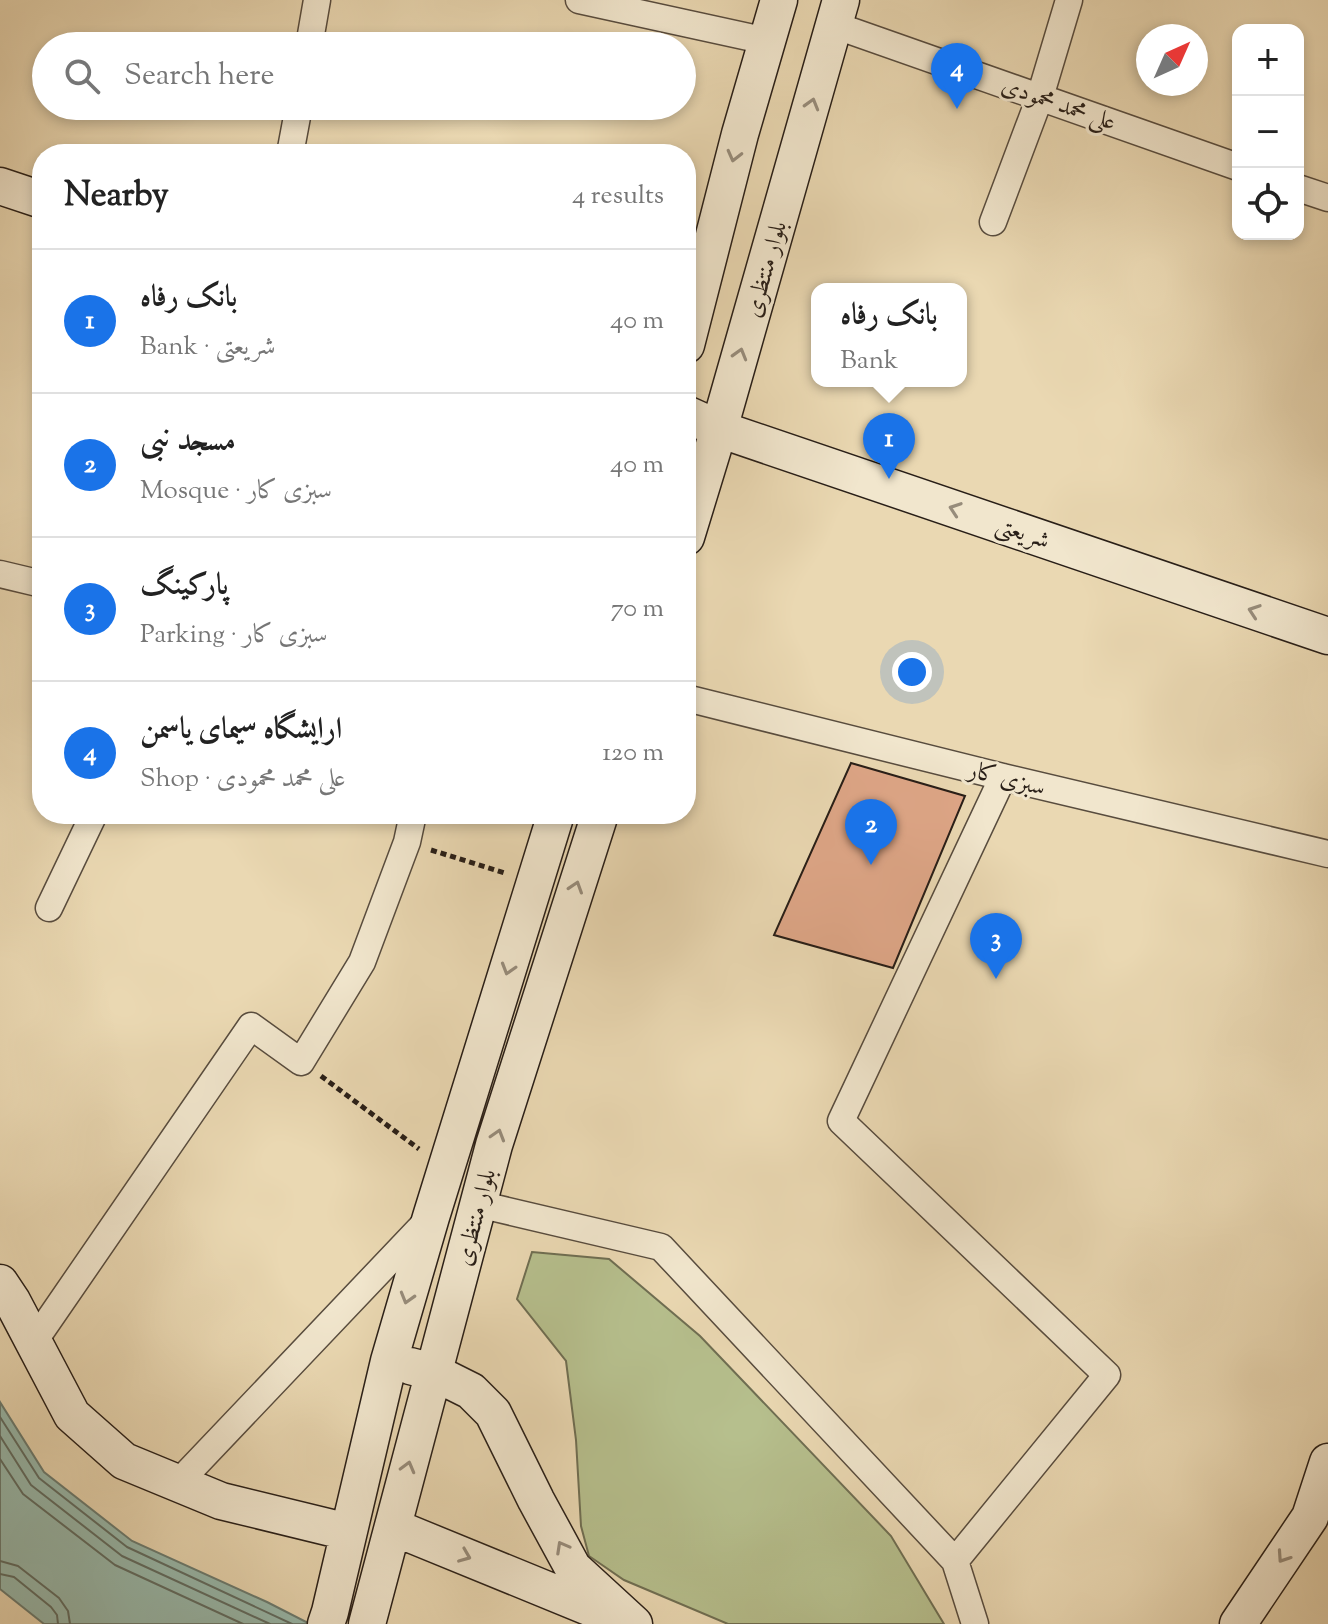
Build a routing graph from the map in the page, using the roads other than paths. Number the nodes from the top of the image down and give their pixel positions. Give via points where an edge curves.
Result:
1 (317, 0) edge
2 (579, 0) edge
3 (779, 0) edge
4 (1069, 0) edge
5 (838, 13) edge
6 (311, 32) edge
7 (767, 41) junction
8 (1040, 97) junction
9 (296, 120) edge
10 (292, 144) edge
11 (1232, 165) edge
12 (0, 186) edge
13 (1304, 190) edge
14 (32, 197) edge
15 (1328, 198) edge
16 (993, 222) dead end
17 (696, 306) edge
18 (696, 419) edge
19 (719, 429) junction
20 (696, 504) edge
21 (0, 574) edge
22 (32, 582) edge
23 (1328, 636) edge
24 (696, 700) edge
25 (1003, 777) junction
26 (89, 824) edge
27 (411, 824) edge
28 (553, 824) edge
29 (597, 824) edge
30 (1328, 854) edge
31 (49, 908) dead end
32 (478, 1204) junction
33 (431, 1217) junction
34 (0, 1283) edge
35 (33, 1343) junction
36 (389, 1361) junction
37 (433, 1372) junction
38 (1328, 1462) edge
39 (178, 1483) junction
40 (393, 1527) junction
41 (348, 1532) junction
42 (955, 1561) junction
43 (328, 1618) edge
44 (367, 1624) edge
45 (632, 1624) edge
46 (975, 1624) edge
47 (1238, 1624) edge

1 - 6 street
2 - 7 street
3 - 7 main road
4 - 8 street
5 - 8 street, علی محمد محمودی
19 -> 5 main road, بلوار منتظری
7 -> 17 main road
8 - 11 street, علی محمد محمودی
8 - 16 street
9 - 10 street
12 - 14 main road
13 - 15 street
18 - 19 main road, شریعتی
19 - 20 main road, بلوار منتظری
23 -> 19 main road, شریعتی
21 - 22 street
24 - 25 street, سبزی کار
25 - 30 street, سبزی کار
25 - 42 street via 841,1121 1107,1375
26 - 31 street
27 - 35 street via 362,962 301,1062 251,1026
28 -> 33 main road, بلوار منتظری
32 -> 29 main road, بلوار منتظری
32 - 37 main road, بلوار منتظری
32 - 42 street via 661,1247
33 -> 36 main road, بلوار منتظری
33 - 39 street
34 - 35 main road
35 - 39 main road via 72,1415 124,1461
36 - 37 main road
36 - 41 main road, بلوار منتظری
40 -> 37 main road, بلوار منتظری
45 -> 37 main road via 573,1568 493,1413 471,1391
38 -> 47 main road via 1310,1517
39 - 41 main road via 221,1501
40 - 44 main road, بلوار منتظری
40 -> 45 main road
41 - 43 main road, بلوار منتظری
42 - 46 street

